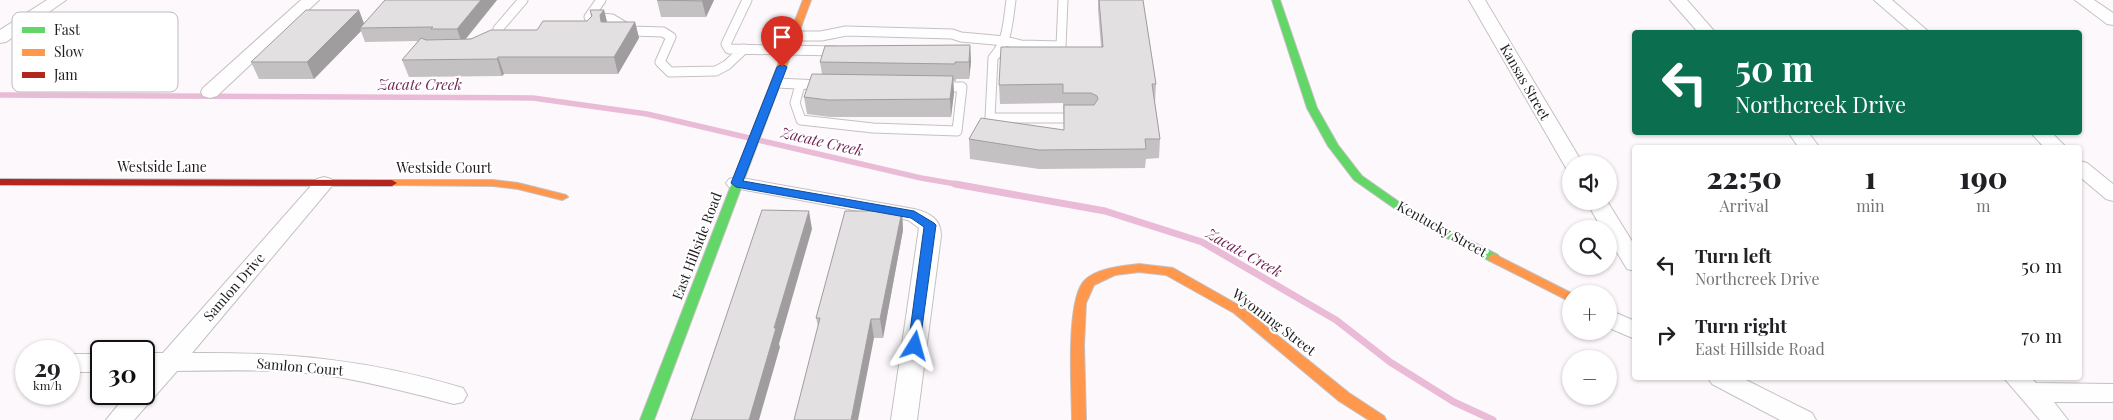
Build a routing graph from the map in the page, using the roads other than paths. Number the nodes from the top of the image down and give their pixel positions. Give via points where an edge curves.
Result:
1 (58, 0) edge
2 (311, 0) edge
3 (523, 0) edge
4 (601, 0) edge
5 (747, 0) edge
6 (807, 0) edge
7 (1010, 0) edge
8 (1063, 0) edge
9 (1276, 0) edge
10 (1476, 0) edge
11 (1678, 0) edge
12 (1882, 0) edge
13 (2084, 0) edge
14 (40, 12) edge
15 (2113, 20) edge
16 (12, 30) edge
17 (1705, 30) edge
18 (1919, 30) edge
19 (632, 31) junction
20 (617, 32) edge
21 (793, 36) junction
22 (0, 38) edge
23 (499, 38) junction
24 (517, 38) edge
25 (1005, 41) junction
26 (488, 44) edge
27 (744, 49) junction
28 (788, 50) junction
29 (845, 51) edge
30 (776, 83) junction
31 (800, 85) junction
32 (829, 86) edge
33 (934, 87) edge
34 (210, 92) dead end
35 (1082, 118) edge
36 (1799, 135) edge
37 (2042, 135) edge
38 (1808, 145) edge
39 (2054, 145) edge
40 (1568, 155) edge
41 (2082, 169) edge
42 (0, 182) edge
43 (324, 183) junction
44 (736, 183) junction
45 (2113, 195) edge
46 (562, 197) dead end
47 (1602, 210) edge
48 (1632, 259) edge
49 (1562, 293) edge
50 (1617, 322) edge
51 (1632, 330) edge
52 (155, 362) edge
53 (169, 362) junction
54 (155, 379) edge
55 (1725, 380) edge
56 (2024, 385) edge
57 (2113, 393) edge
58 (454, 395) dead end
59 (132, 405) edge
60 (119, 420) edge
61 (647, 420) edge
62 (904, 420) edge
63 (1080, 420) edge
64 (1379, 420) edge
65 (1802, 420) edge
66 (2055, 420) edge

1 - 14 street
2 - 34 street
3 - 23 lane via 498,29
4 - 19 lane via 587,20 612,18
5 - 27 lane via 726,44 729,49
6 - 21 street, East Hillside Road
7 - 25 lane
8 - 25 lane via 1061,46
9 - 49 street, Kentucky Street via 1312,108 1333,146 1358,178 1408,213
10 - 40 street, Kansas Street
11 - 17 street
12 - 18 street
13 - 15 street
16 - 22 street
19 - 20 lane
19 - 27 lane via 663,32 671,37 660,62 670,72 716,71
21 - 25 lane via 821,36 846,31 952,34 960,42
21 - 28 street, East Hillside Road
23 - 24 lane
23 - 26 lane
25 - 35 lane via 993,58 990,118
27 - 28 lane
28 - 29 lane
28 - 30 street, East Hillside Road
30 - 31 lane
30 - 44 street, East Hillside Road
31 - 32 lane
31 - 33 lane via 795,103 801,120 873,128 957,131 962,87
36 - 38 street
37 - 39 street
41 - 45 street
42 - 43 street, Westside Lane
43 - 46 street, Westside Court via 493,183
43 - 53 street, Samlon Drive
44 - 61 street, East Hillside Road
44 - 62 street via 914,215 930,225
47 - 48 street
50 - 51 street
52 - 53 street, Samlon Court
53 - 54 street, Samlon Drive
53 - 58 street, Samlon Court via 320,366
55 - 65 street
56 - 57 street
56 - 66 street
59 - 60 street, Samlon Drive
63 - 64 street, Wyoming Street via 1080,303 1089,283 1112,271 1139,268 1169,271 1238,310 1344,397

